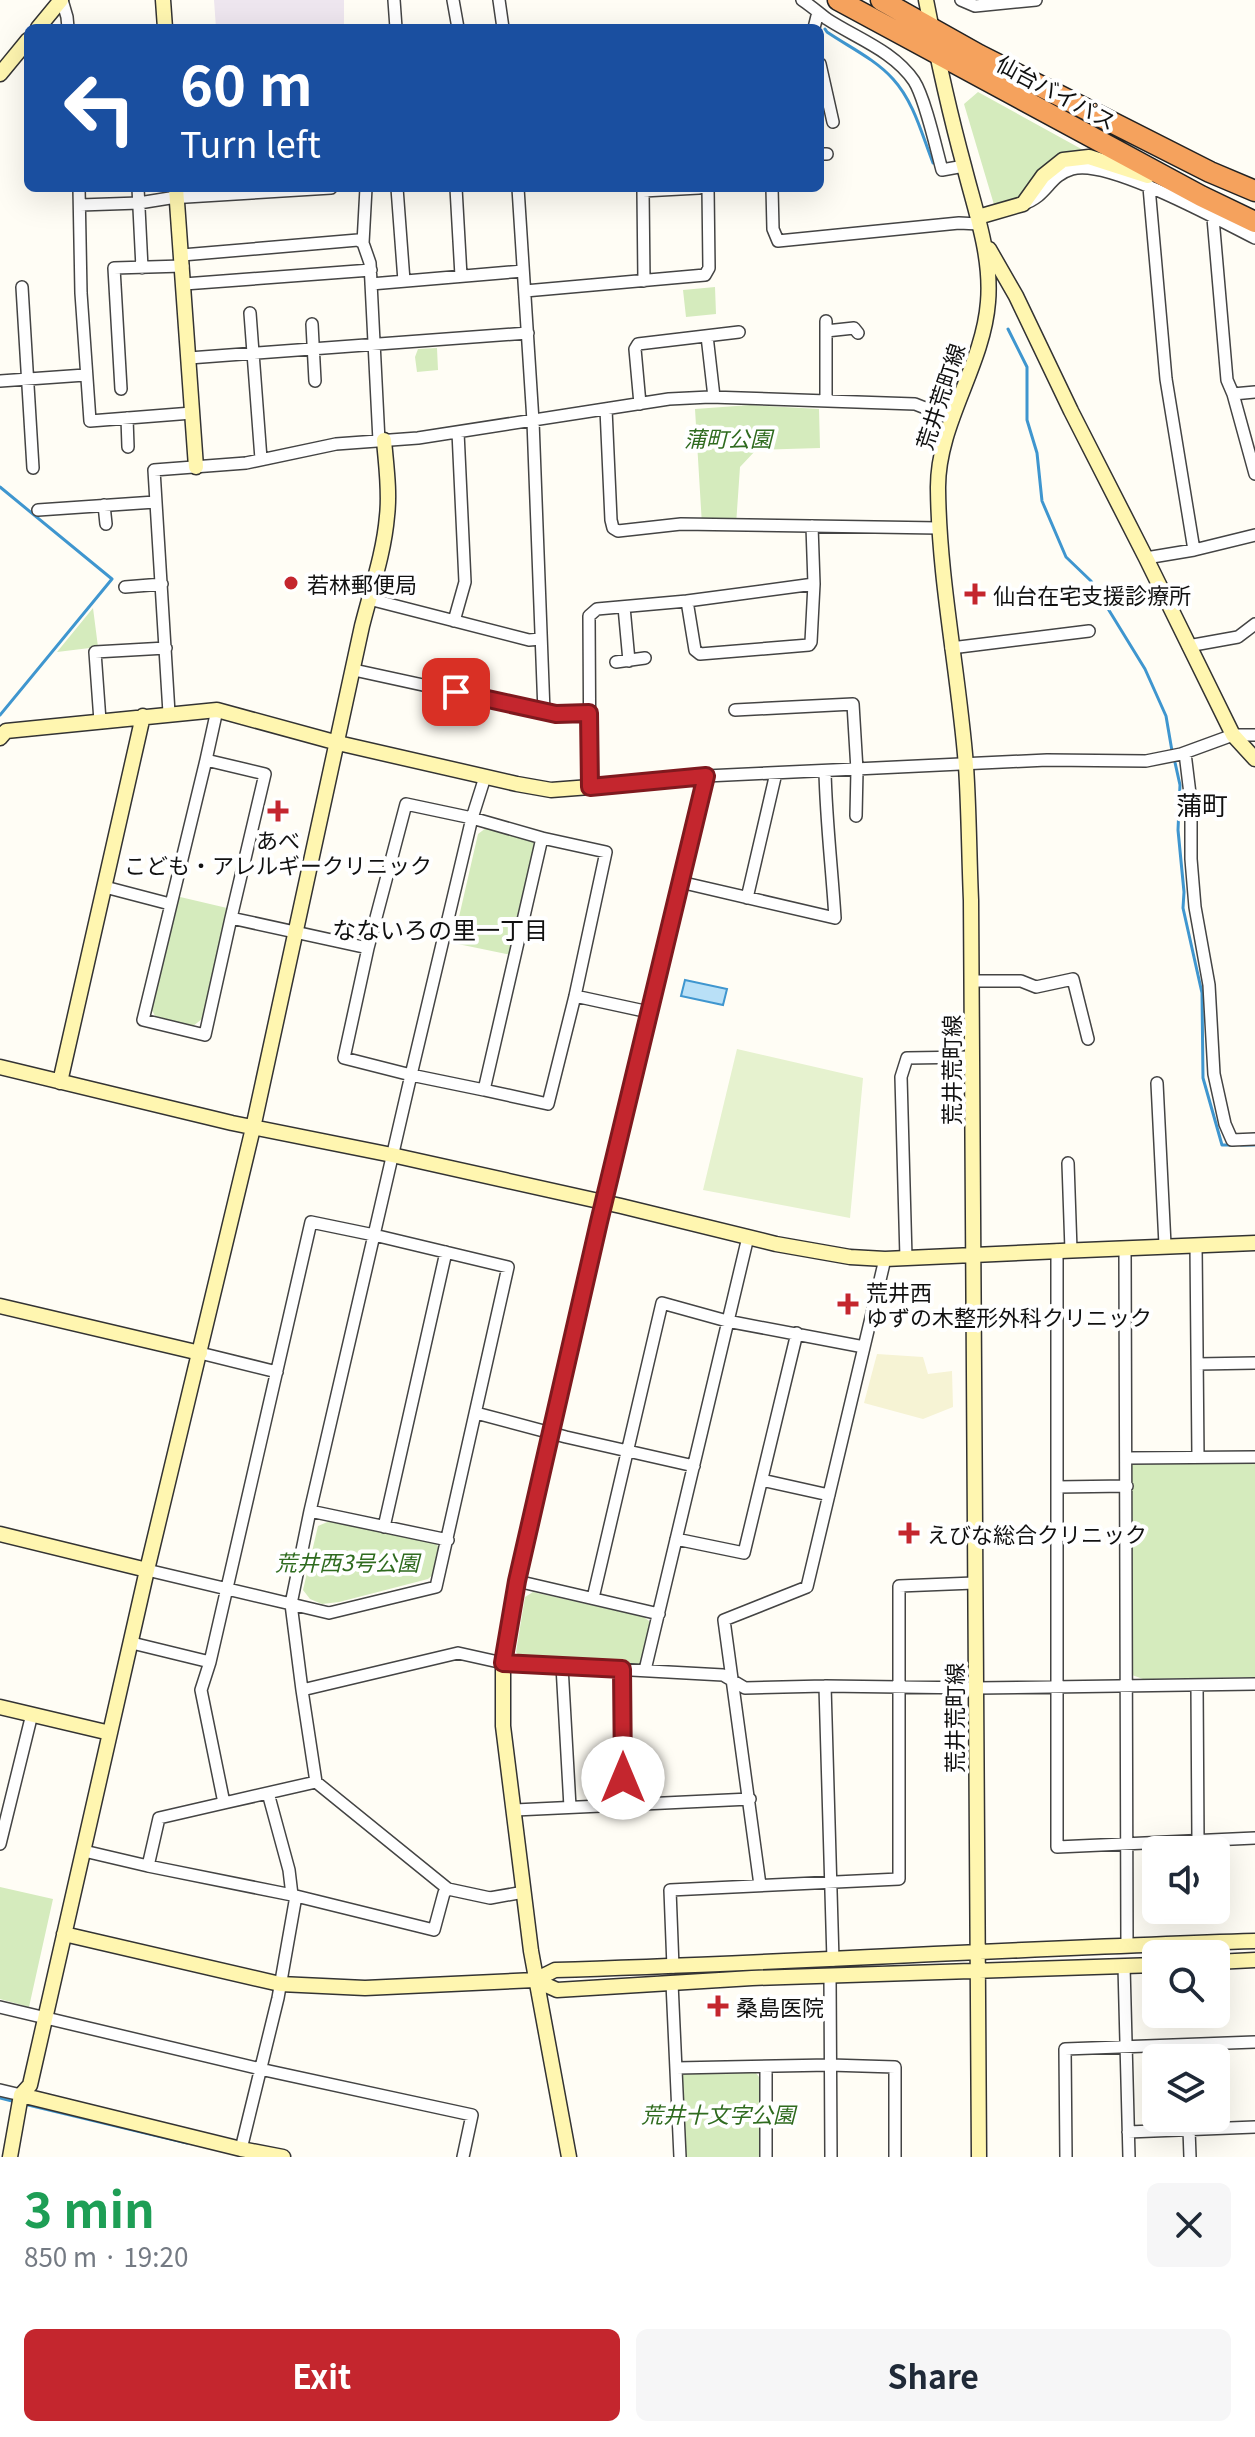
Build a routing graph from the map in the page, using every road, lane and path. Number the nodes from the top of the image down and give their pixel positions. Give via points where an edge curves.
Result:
1 (61, 0) edge
2 (163, 0) edge
3 (394, 0) edge
4 (453, 0) edge
5 (499, 0) edge
6 (803, 0) edge
7 (838, 0) edge
8 (881, 0) edge
9 (926, 0) edge
10 (961, 0) edge
11 (1036, 0) edge
12 (818, 12) junction
13 (41, 24) edge
14 (67, 24) edge
15 (165, 24) edge
16 (396, 24) edge
17 (457, 24) edge
18 (502, 24) edge
19 (815, 24) edge
20 (932, 28) junction
21 (24, 45) edge
22 (937, 54) junction
23 (0, 74) edge
24 (824, 82) edge
25 (833, 122) dead end
26 (964, 166) junction
27 (1149, 187) junction
28 (1255, 191) edge
29 (79, 192) edge
30 (138, 192) edge
31 (207, 192) edge
32 (366, 192) edge
33 (397, 192) edge
34 (456, 192) edge
35 (518, 192) edge
36 (643, 192) edge
37 (708, 192) edge
38 (772, 192) edge
39 (176, 193) edge
40 (1201, 196) junction
41 (139, 203) junction
42 (1023, 204) junction
43 (80, 205) junction
44 (1213, 218) junction
45 (1255, 222) edge
46 (980, 227) junction
47 (1255, 238) edge
48 (363, 243) junction
49 (182, 260) junction
50 (142, 268) junction
51 (371, 270) junction
52 (523, 271) junction
53 (461, 276) junction
54 (404, 281) junction
55 (644, 281) junction
56 (184, 284) junction
57 (371, 284) junction
58 (22, 287) dead end
59 (525, 291) junction
60 (250, 313) dead end
61 (312, 324) dead end
62 (739, 332) dead end
63 (528, 333) junction
64 (858, 333) dead end
65 (707, 336) junction
66 (375, 344) junction
67 (314, 348) junction
68 (254, 353) junction
69 (189, 358) junction
70 (85, 375) junction
71 (27, 378) junction
72 (0, 381) edge
73 (315, 381) dead end
74 (121, 389) dead end
75 (1255, 392) edge
76 (1233, 394) junction
77 (714, 397) junction
78 (826, 400) junction
79 (640, 404) junction
80 (606, 409) junction
81 (192, 413) junction
82 (127, 418) junction
83 (953, 419) junction
84 (533, 421) junction
85 (458, 432) junction
86 (382, 441) junction
87 (128, 447) dead end
88 (261, 459) junction
89 (196, 467) junction
90 (33, 468) dead end
91 (1255, 474) edge
92 (155, 502) junction
93 (104, 505) junction
94 (38, 510) dead end
95 (106, 524) dead end
96 (812, 526) junction
97 (939, 528) junction
98 (1255, 535) edge
99 (1194, 550) junction
100 (1146, 558) junction
101 (162, 584) junction
102 (814, 584) junction
103 (125, 587) dead end
104 (369, 599) junction
105 (687, 601) junction
106 (624, 607) junction
107 (454, 621) junction
108 (1255, 624) edge
109 (1089, 631) dead end
110 (541, 639) junction
111 (1188, 646) junction
112 (166, 648) junction
113 (951, 648) junction
114 (645, 658) dead end
115 (629, 661) junction
116 (616, 662) dead end
117 (354, 670) junction
118 (217, 710) junction
119 (735, 710) dead end
120 (544, 712) junction
121 (169, 713) junction
122 (589, 713) junction
123 (143, 716) junction
124 (100, 721) junction
125 (1233, 735) junction
126 (1255, 735) edge
127 (0, 738) edge
128 (338, 743) junction
129 (1183, 754) junction
130 (1255, 759) edge
131 (206, 760) junction
132 (966, 765) junction
133 (857, 770) junction
134 (825, 771) junction
135 (776, 773) junction
136 (706, 776) junction
137 (485, 777) junction
138 (590, 787) junction
139 (856, 816) dead end
140 (472, 818) junction
141 (542, 838) junction
142 (680, 882) junction
143 (105, 887) junction
144 (747, 898) junction
145 (170, 904) junction
146 (231, 918) junction
147 (294, 933) junction
148 (368, 948) junction
149 (972, 981) junction
150 (575, 996) junction
151 (649, 1012) junction
152 (1088, 1039) dead end
153 (972, 1057) junction
154 (0, 1067) edge
155 (411, 1075) junction
156 (60, 1082) junction
157 (1157, 1083) dead end
158 (484, 1090) junction
159 (253, 1128) junction
160 (1255, 1139) edge
161 (392, 1155) junction
162 (1068, 1163) dead end
163 (604, 1202) junction
164 (374, 1235) junction
165 (748, 1237) junction
166 (1255, 1243) edge
167 (1165, 1245) junction
168 (1196, 1245) junction
169 (1125, 1249) junction
170 (1064, 1250) junction
171 (446, 1252) junction
172 (974, 1256) junction
173 (906, 1258) junction
174 (885, 1259) junction
175 (0, 1306) edge
176 (727, 1321) junction
177 (797, 1333) junction
178 (864, 1347) junction
179 (200, 1353) junction
180 (1255, 1363) edge
181 (1197, 1364) junction
182 (277, 1372) junction
183 (476, 1413) junction
184 (551, 1433) junction
185 (627, 1451) junction
186 (1198, 1457) junction
187 (1255, 1457) edge
188 (1127, 1458) junction
189 (694, 1466) junction
190 (762, 1480) junction
191 (1127, 1486) junction
192 (1057, 1487) junction
193 (829, 1495) junction
194 (310, 1511) junction
195 (384, 1527) junction
196 (0, 1534) edge
197 (676, 1539) junction
198 (448, 1540) junction
199 (147, 1570) junction
200 (517, 1581) junction
201 (974, 1583) junction
202 (227, 1589) junction
203 (593, 1598) junction
204 (291, 1604) junction
205 (659, 1614) junction
206 (132, 1643) junction
207 (210, 1662) junction
208 (503, 1663) junction
209 (562, 1666) junction
210 (622, 1669) junction
211 (645, 1670) junction
212 (733, 1681) junction
213 (1255, 1684) edge
214 (1127, 1685) junction
215 (1197, 1685) junction
216 (825, 1686) junction
217 (899, 1687) junction
218 (1057, 1687) junction
219 (976, 1688) junction
220 (302, 1690) junction
221 (0, 1707) edge
222 (32, 1714) junction
223 (110, 1733) junction
224 (0, 1779) edge
225 (316, 1782) junction
226 (14, 1783) junction
227 (268, 1793) junction
228 (750, 1799) junction
229 (224, 1803) junction
230 (623, 1805) junction
231 (570, 1807) junction
232 (515, 1810) junction
233 (1198, 1836) edge
234 (1255, 1838) edge
235 (1230, 1839) edge
236 (1142, 1843) edge
237 (0, 1844) edge
238 (1126, 1844) junction
239 (84, 1851) junction
240 (148, 1866) junction
241 (829, 1882) junction
242 (760, 1885) junction
243 (448, 1889) junction
244 (524, 1892) junction
245 (294, 1895) junction
246 (64, 1934) junction
247 (1255, 1941) edge
248 (1127, 1945) junction
249 (976, 1951) junction
250 (833, 1960) junction
251 (1255, 1960) edge
252 (1230, 1961) edge
253 (1142, 1965) edge
254 (1124, 1966) junction
255 (673, 1967) junction
256 (977, 1970) junction
257 (830, 1977) junction
258 (535, 1980) junction
259 (672, 1983) junction
260 (280, 1984) junction
261 (0, 2007) edge
262 (45, 2018) junction
263 (1255, 2042) edge
264 (1124, 2046) junction
265 (830, 2065) junction
266 (766, 2067) junction
267 (259, 2068) junction
268 (676, 2068) junction
269 (0, 2090) edge
270 (20, 2100) junction
271 (1255, 2127) edge
272 (1230, 2128) edge
273 (1142, 2131) edge
274 (1128, 2132) junction
275 (1189, 2132) edge
276 (241, 2149) junction
277 (10, 2157) edge
278 (283, 2157) edge
279 (463, 2157) edge
280 (569, 2157) edge
281 (680, 2157) edge
282 (766, 2157) edge
283 (831, 2157) edge
284 (895, 2157) edge
285 (979, 2157) edge
286 (1066, 2157) edge
287 (1129, 2157) edge
288 (1190, 2157) edge

1 - 13 street
1 - 14 street
2 - 15 street
3 - 16 street
4 - 17 street
5 - 18 street
6 - 12 street
7 - 22 highway, 仙台バイパス
8 - 20 highway, 仙台バイパス
9 - 20 street, 荒井荒町線
10 - 11 street via 975,6
12 - 19 street
12 - 26 street via 878,48 915,81 942,170
20 - 22 street, 荒井荒町線
20 - 28 highway, 仙台バイパス via 1010,69 1038,69 1129,118 1130,131
21 - 23 street
22 - 26 street, 荒井荒町線
22 - 40 highway, 仙台バイパス
24 - 25 street
26 - 46 street, 荒井荒町線
27 - 42 street via 1076,167 1062,172 1039,198
27 - 44 street
27 - 99 street via 1166,379
29 - 43 street
30 - 41 street
31 - 39 street
32 - 48 street
33 - 54 street
34 - 53 street
35 - 52 street
36 - 55 street
37 - 55 street via 705,275
38 - 46 street via 778,241 959,223
39 - 41 street
39 - 49 street
40 - 42 street via 1107,162 1075,157 1052,167
40 - 45 highway, 仙台バイパス
41 - 43 street
41 - 50 street
42 - 46 street
43 - 70 street
44 - 47 street
44 - 76 street via 1227,380
46 - 83 street, 荒井荒町線 via 990,279 987,313
46 - 100 street
48 - 49 street
48 - 51 street
49 - 50 street
49 - 56 street
50 - 74 street via 114,268
51 - 56 street
51 - 57 street
52 - 53 street
52 - 59 street
53 - 54 street
54 - 57 street
55 - 59 street
56 - 69 street
57 - 66 street
58 - 71 street
59 - 63 street
60 - 68 street
61 - 67 street
62 - 65 street
63 - 66 street
63 - 84 street
64 - 78 street via 854,328 826,326
65 - 77 street
65 - 79 street via 638,344
66 - 67 street
66 - 86 street
67 - 68 street
67 - 73 street
68 - 69 street
68 - 88 street
69 - 81 street
70 - 71 street
70 - 82 street via 90,421
71 - 72 street
71 - 90 street
75 - 76 street
76 - 91 street
77 - 78 street
77 - 79 street
78 - 83 street via 915,404
79 - 80 street
80 - 84 street
80 - 96 street via 611,520 618,531 681,524
81 - 82 street
81 - 89 street
82 - 87 street
83 - 97 street, 荒井荒町線 via 938,477
84 - 85 street
84 - 110 street
85 - 86 street
85 - 107 street via 465,582
86 - 88 street
86 - 104 street via 387,517
88 - 89 street
89 - 92 street via 154,470
92 - 93 street
92 - 101 street
93 - 94 street
93 - 95 street
96 - 97 street
96 - 102 street
97 - 113 street, 荒井荒町線
98 - 99 street
99 - 100 street
100 - 111 street
101 - 103 street
101 - 112 street
102 - 105 street
102 - 105 street via 809,645 700,654
104 - 107 street
104 - 117 street
105 - 106 street
106 - 115 street
106 - 122 street via 597,609 589,616
107 - 110 street
108 - 111 street via 1238,637
109 - 113 street
110 - 120 street
111 - 125 street
112 - 121 street
112 - 124 street via 95,652
113 - 132 street, 荒井荒町線
114 - 115 street
115 - 116 street
117 - 120 street
117 - 128 street
118 - 121 street
118 - 128 street
118 - 131 street
119 - 133 street via 853,704
120 - 122 street
121 - 123 street
122 - 138 street
123 - 124 street
123 - 143 street
124 - 127 street via 6,731
125 - 126 street
125 - 129 street
125 - 130 street
128 - 137 street
128 - 147 street
129 - 132 street via 1146,761
129 - 160 street via 1214,1074 1232,1140
131 - 145 street
131 - 146 street via 265,774
132 - 133 street
132 - 149 street, 荒井荒町線
133 - 134 street
133 - 139 street
134 - 135 street
134 - 144 street via 835,918
135 - 136 street
135 - 144 street
136 - 138 street
136 - 142 street
137 - 138 street via 551,790
137 - 140 street
140 - 141 street
140 - 148 street via 406,804
140 - 155 street
141 - 150 street via 606,852
141 - 158 street
142 - 144 street
142 - 151 street
143 - 145 street
143 - 156 street
145 - 146 street via 143,1020 205,1035
146 - 147 street
147 - 148 street
147 - 159 street
148 - 155 street via 344,1058
149 - 152 street via 1021,981 1036,987 1073,979
149 - 153 street, 荒井荒町線
150 - 151 street
150 - 158 street via 548,1104
151 - 163 street
153 - 172 street, 荒井荒町線
153 - 173 street via 907,1058 901,1077
154 - 156 street
155 - 158 street
155 - 161 street
156 - 159 street
157 - 167 street
159 - 161 street
159 - 179 street
161 - 163 street
161 - 164 street
162 - 170 street
163 - 165 street
163 - 184 street
164 - 171 street
164 - 182 street via 311,1222
164 - 194 street
165 - 174 street
165 - 176 street
166 - 168 street
167 - 168 street
167 - 169 street
168 - 181 street
169 - 170 street
169 - 188 street
170 - 172 street
170 - 192 street
171 - 183 street via 508,1267
171 - 195 street
172 - 173 street
172 - 201 street, 荒井荒町線
173 - 174 street
174 - 178 street
175 - 179 street
176 - 177 street
176 - 185 street via 662,1303
176 - 189 street
177 - 178 street
177 - 190 street
178 - 193 street
179 - 182 street
179 - 199 street
180 - 181 street
181 - 186 street
182 - 202 street
183 - 184 street
183 - 198 street
184 - 185 street
184 - 200 street
185 - 189 street
185 - 203 street
186 - 187 street
186 - 188 street
188 - 191 street
189 - 197 street
190 - 193 street
190 - 197 street via 744,1553
191 - 192 street
191 - 214 street
192 - 218 street
193 - 212 street via 807,1587 724,1620
194 - 195 street
194 - 204 street
195 - 198 street
196 - 199 street
197 - 205 street
198 - 204 street via 436,1587 329,1613
199 - 202 street
199 - 206 street
200 - 203 street
200 - 208 street
201 - 217 street via 899,1586
201 - 219 street, 荒井荒町線
202 - 204 street
202 - 207 street
203 - 205 street
204 - 220 street
205 - 211 street
206 - 207 street
206 - 223 street
207 - 229 street via 201,1690
208 - 209 street
208 - 220 street via 458,1653
208 - 232 street via 503,1726
209 - 210 street
209 - 231 street
210 - 211 street
210 - 230 street
211 - 212 street via 723,1675
212 - 216 street via 745,1688
212 - 228 street
213 - 215 street
214 - 215 street
214 - 218 street
214 - 238 street
215 - 233 street
216 - 217 street
216 - 241 street
217 - 219 street
217 - 241 street via 899,1879
218 - 219 street
218 - 238 street via 1057,1847
219 - 249 street, 荒井荒町線
220 - 225 street
221 - 222 street
222 - 223 street
222 - 226 street
223 - 239 street
224 - 226 street
225 - 227 street
225 - 243 street
226 - 237 street
227 - 229 street
227 - 245 street
228 - 230 street
228 - 242 street
229 - 240 street via 159,1818
230 - 231 street
231 - 232 street
232 - 244 street
234 - 235 street
236 - 238 street
238 - 248 street
239 - 240 street
239 - 246 street
240 - 245 street
241 - 242 street
241 - 250 street
242 - 255 street via 670,1890
243 - 244 street via 490,1898
243 - 245 street via 434,1930
244 - 258 street
245 - 260 street
246 - 260 street
246 - 262 street
247 - 248 street
248 - 249 street
249 - 250 street
249 - 256 street, 荒井荒町線
250 - 255 street
251 - 252 street
253 - 254 street
254 - 256 street
254 - 264 street
255 - 258 street via 555,1970
256 - 257 street
256 - 285 street, 荒井荒町線
257 - 259 street
257 - 265 street
258 - 259 street via 557,1990
258 - 260 street via 365,1988
258 - 280 street
259 - 268 street
260 - 267 street
261 - 262 street
262 - 267 street
262 - 270 street via 30,2085
263 - 264 street
264 - 274 street
264 - 286 street via 1065,2049
265 - 266 street
265 - 283 street
265 - 284 street via 895,2067
266 - 268 street
266 - 282 street
267 - 276 street
267 - 279 street via 472,2115
268 - 281 street
269 - 270 street
270 - 276 street
270 - 277 street
271 - 272 street
273 - 274 street
274 - 287 street
275 - 288 street
276 - 278 street

